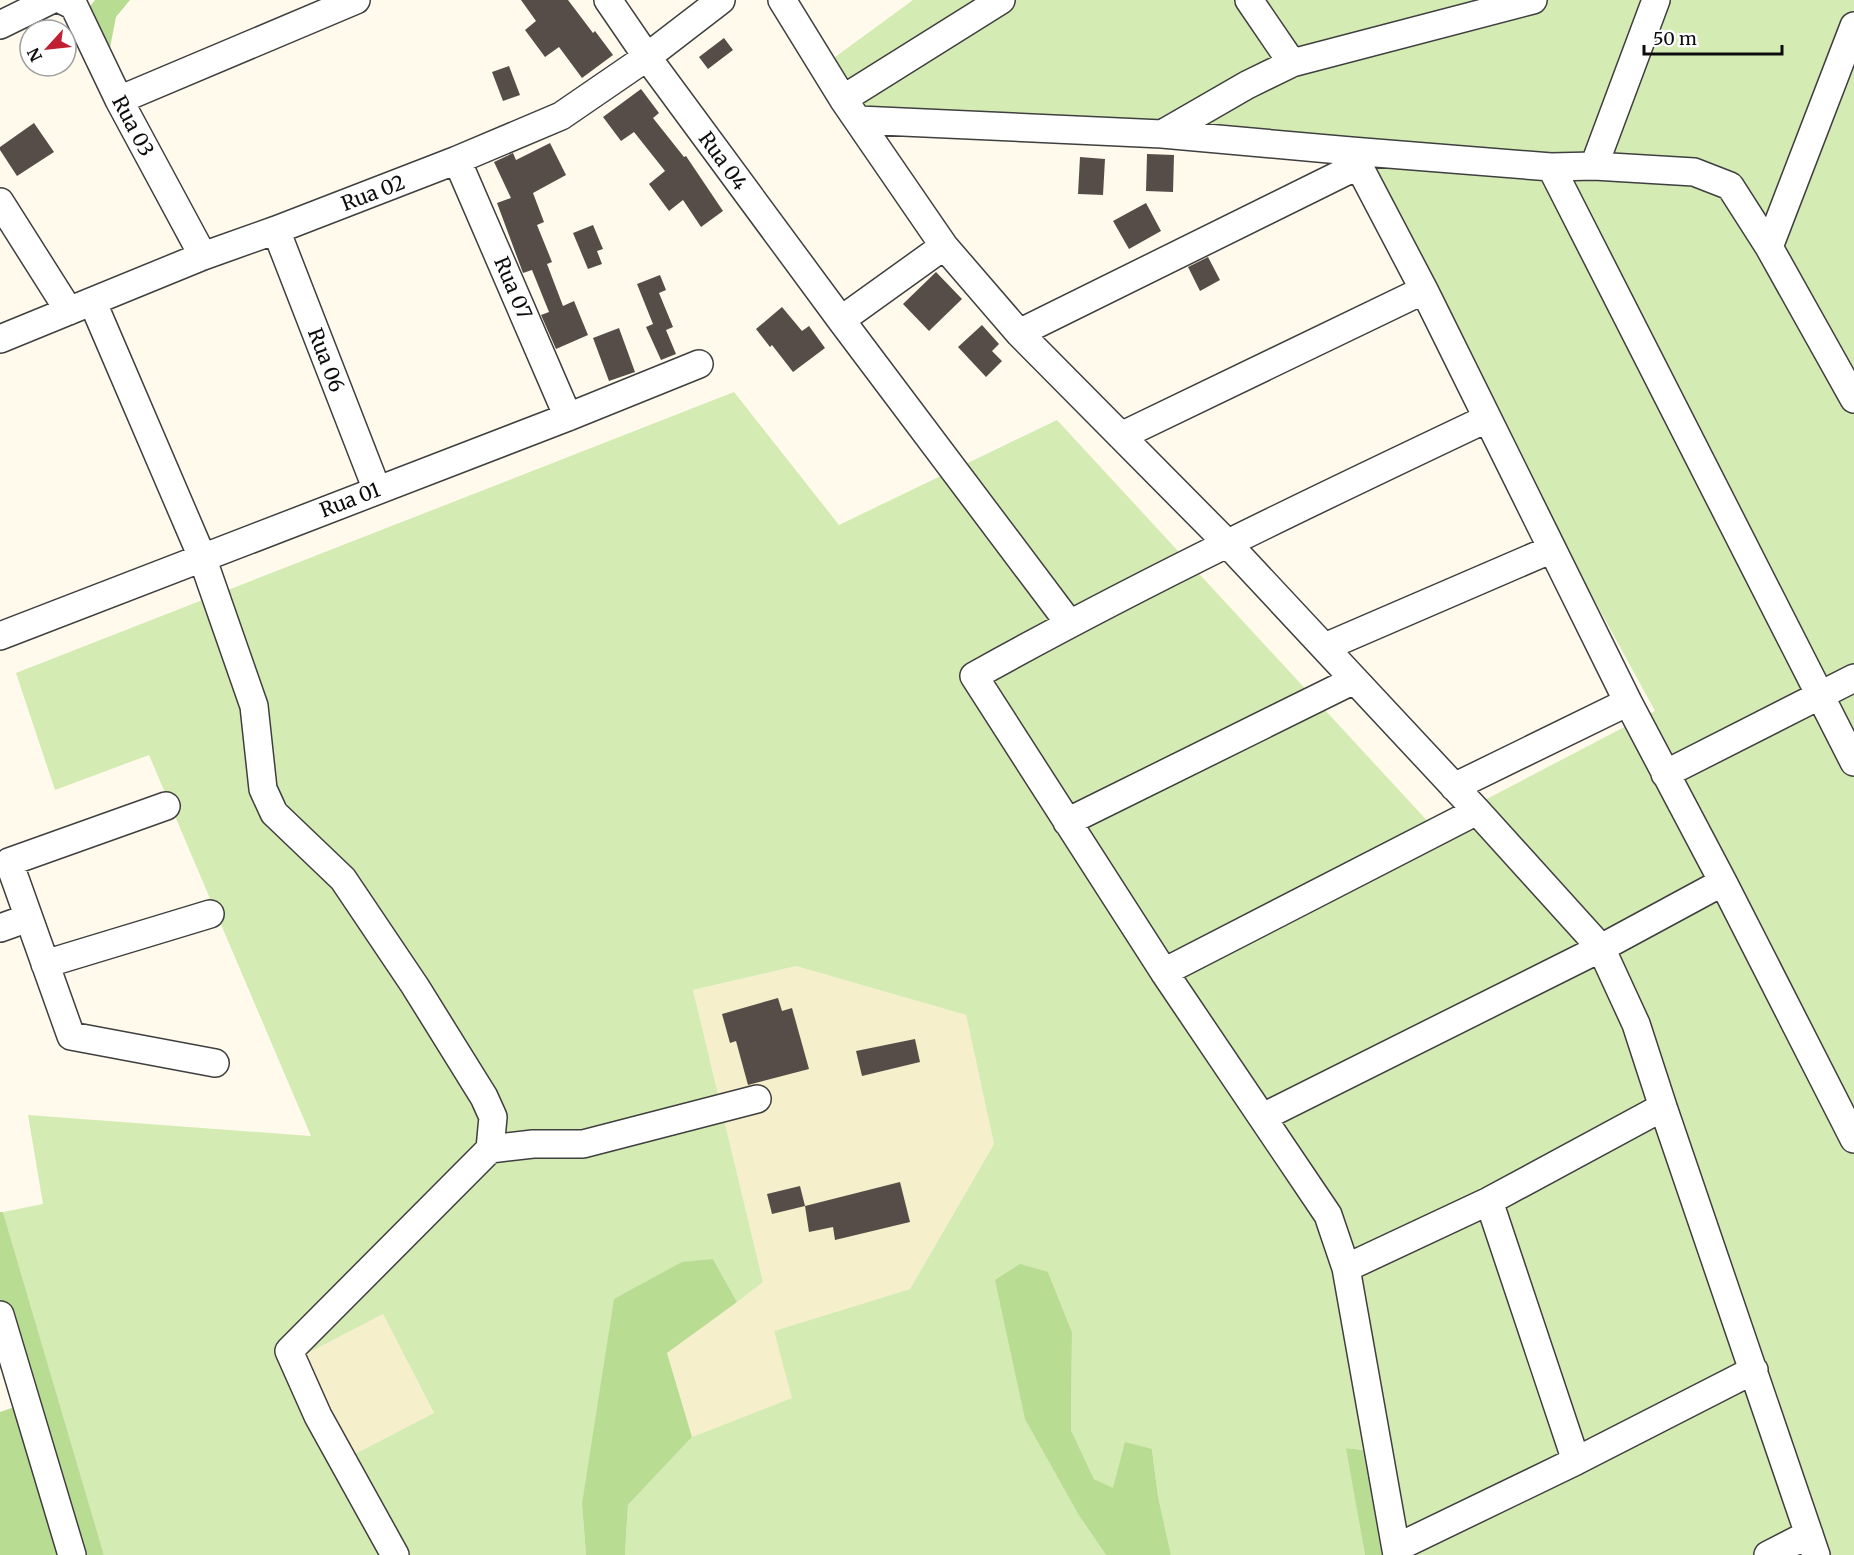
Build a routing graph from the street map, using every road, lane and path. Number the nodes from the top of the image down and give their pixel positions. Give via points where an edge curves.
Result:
1 (356, 0) edge
2 (608, 0) edge
3 (721, 0) edge
4 (783, 0) edge
5 (1001, 0) edge
6 (1249, 0) edge
7 (1533, 0) edge
8 (1656, 0) edge
9 (68, 1) edge
10 (0, 25) edge
11 (1854, 26) edge
12 (647, 57) junction
13 (1292, 63) junction
14 (119, 100) junction
15 (851, 110) junction
16 (1162, 134) junction
17 (1354, 159) junction
18 (457, 160) junction
19 (1594, 166) junction
20 (1551, 167) junction
21 (0, 202) edge
22 (276, 230) junction
23 (944, 246) junction
24 (1769, 247) junction
25 (203, 256) junction
26 (1424, 290) junction
27 (81, 307) junction
28 (841, 320) junction
29 (1019, 333) junction
30 (0, 339) edge
31 (699, 364) dead end
32 (1854, 399) edge
33 (568, 417) junction
34 (1486, 418) junction
35 (1121, 436) junction
36 (377, 490) junction
37 (1226, 542) junction
38 (1552, 549) junction
39 (202, 557) junction
40 (1069, 623) junction
41 (2, 628) edge
42 (1325, 647) junction
43 (1854, 678) edge
44 (1354, 680) junction
45 (1820, 695) junction
46 (1628, 702) junction
47 (1854, 762) edge
48 (1665, 774) junction
49 (1454, 787) junction
50 (166, 806) dead end
51 (1477, 811) junction
52 (1067, 822) junction
53 (1723, 882) junction
54 (210, 914) dead end
55 (28, 918) junction
56 (0, 928) edge
57 (1600, 948) junction
58 (45, 964) junction
59 (1164, 972) junction
60 (214, 1063) dead end
61 (757, 1099) dead end
62 (1663, 1107) junction
63 (1263, 1117) junction
64 (1854, 1139) edge
65 (490, 1149) junction
66 (1489, 1201) junction
67 (1346, 1268) junction
68 (0, 1315) edge
69 (1754, 1370) junction
70 (1575, 1461) junction
71 (1813, 1545) edge
72 (1396, 1552) edge
73 (72, 1555) edge
74 (395, 1555) edge
75 (1768, 1555) edge

1 - 14 street
2 - 12 street, Rua 04
3 - 12 street, Rua 02
4 - 15 street
5 - 15 street
6 - 13 street
7 - 13 street
8 - 19 street
9 - 10 street, Rua 03
9 - 14 street, Rua 03
11 - 24 street
12 - 18 street, Rua 02 via 561,116
12 - 28 street, Rua 04
13 - 16 street
14 - 25 street, Rua 03
15 - 16 street
15 - 23 street
16 - 17 street
17 - 20 street
17 - 26 street
17 - 29 street
18 - 22 street, Rua 02
18 - 33 street, Rua 07
19 - 20 street
19 - 24 street via 1694,172 1730,186
20 - 45 street
21 - 27 street
22 - 25 street, Rua 02
22 - 36 street, Rua 06
23 - 28 street
23 - 29 street
24 - 32 street
25 - 27 street, Rua 02
26 - 34 street
26 - 35 street
27 - 30 street, Rua 02
27 - 39 street
28 - 40 street, Rua 04
29 - 35 street
31 - 33 street, Rua 01
33 - 36 street, Rua 01
34 - 37 street
34 - 38 street
35 - 37 street
36 - 39 street, Rua 01
37 - 40 street
37 - 42 street
38 - 42 street
38 - 46 street
39 - 41 street, Rua 01
39 - 65 street via 254,706 263,789 274,813 343,879 415,986 484,1097 493,1117
40 - 52 street via 974,676
42 - 44 street
43 - 45 street
44 - 49 street
44 - 52 street
45 - 47 street
45 - 48 street
46 - 48 street
46 - 49 street
48 - 53 street
49 - 51 street
50 - 55 street via 9,862
51 - 57 street
51 - 59 street
52 - 59 street
53 - 57 street
53 - 64 street
54 - 58 street
55 - 56 street
55 - 58 street
57 - 62 street via 1636,1024
57 - 63 street
58 - 60 street via 71,1036
59 - 63 street
61 - 65 street via 583,1144
62 - 66 street
62 - 69 street
63 - 67 street via 1328,1215
65 - 74 street via 289,1351 318,1416
66 - 67 street
66 - 70 street
67 - 72 street
68 - 73 street
69 - 70 street
69 - 71 street
70 - 72 street
71 - 75 street

